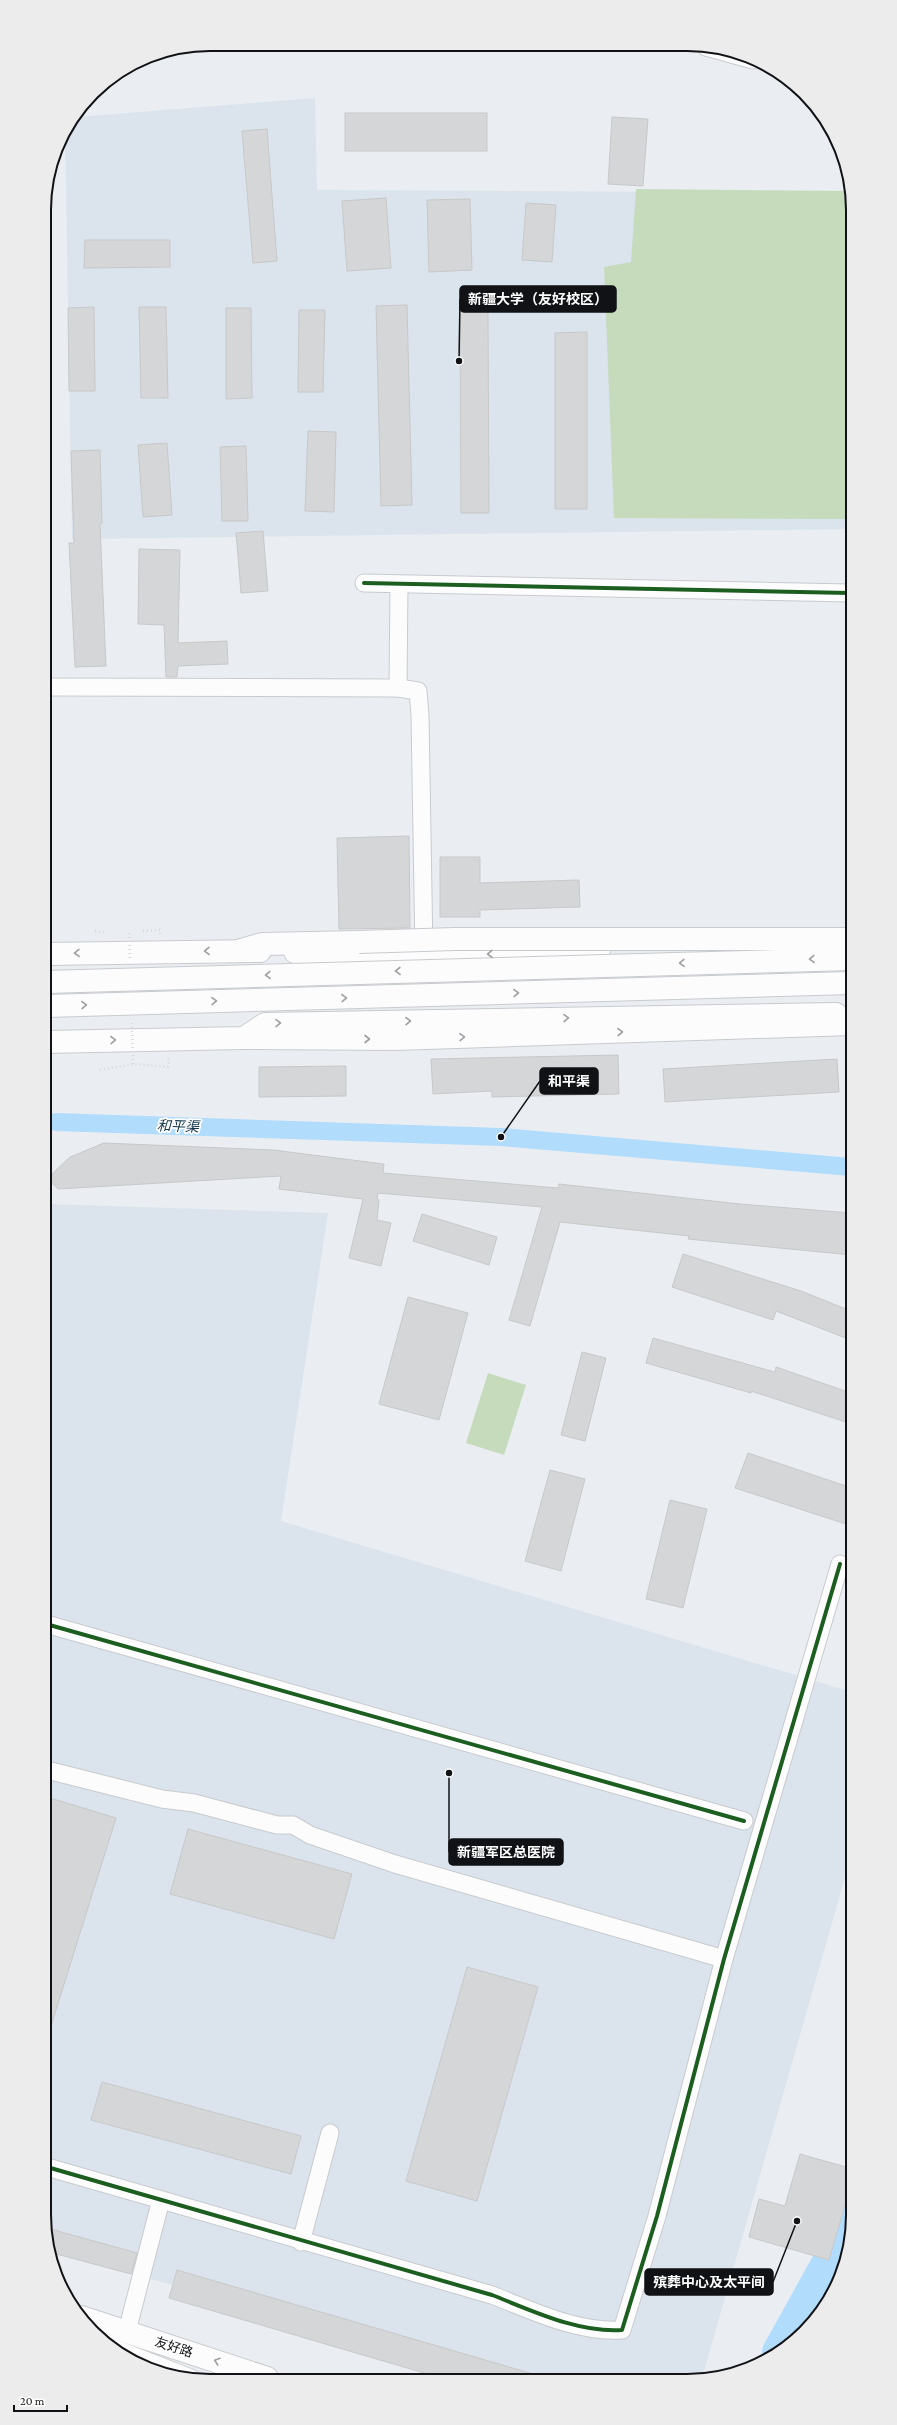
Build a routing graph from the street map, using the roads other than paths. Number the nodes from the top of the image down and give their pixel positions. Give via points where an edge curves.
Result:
1 (364, 583) dead end
2 (400, 584) junction
3 (846, 594) edge
4 (51, 687) edge
5 (398, 688) junction
6 (846, 937) edge
7 (846, 937) edge
8 (241, 950) junction
9 (51, 954) edge
10 (424, 958) junction
11 (846, 958) edge
12 (51, 982) edge
13 (846, 983) edge
14 (51, 1006) edge
15 (846, 1014) edge
16 (846, 1024) edge
17 (244, 1038) junction
18 (51, 1042) edge
19 (840, 1564) dead end
20 (51, 1625) edge
21 (51, 1771) edge
22 (744, 1821) dead end
23 (724, 1959) junction
24 (330, 2133) dead end
25 (51, 2168) edge
26 (160, 2200) junction
27 (301, 2242) junction
28 (97, 2326) edge
29 (121, 2340) edge
30 (178, 2371) edge
31 (252, 2374) edge

1 - 2 street
2 - 3 street
2 - 5 street
4 - 5 street
5 - 10 street via 418,691
6 -> 10 main road
7 - 8 main road, bridge via 455,939 262,944
8 -> 9 main road
8 - 10 main road
11 -> 12 main road, bridge
14 -> 13 main road, bridge
17 -> 15 main road via 266,1024
17 -> 16 main road via 395,1039
18 -> 17 main road
19 - 23 street
20 - 22 street
21 - 23 street via 162,1799 194,1803 277,1825 292,1825 310,1835 396,1864
23 - 27 street via 657,2216 622,2330 602,2332 548,2317 492,2295
24 - 27 street
25 - 26 street
26 - 27 street
26 - 29 street
28 - 29 main road, 友好路
29 - 30 street
31 -> 29 main road, 友好路

